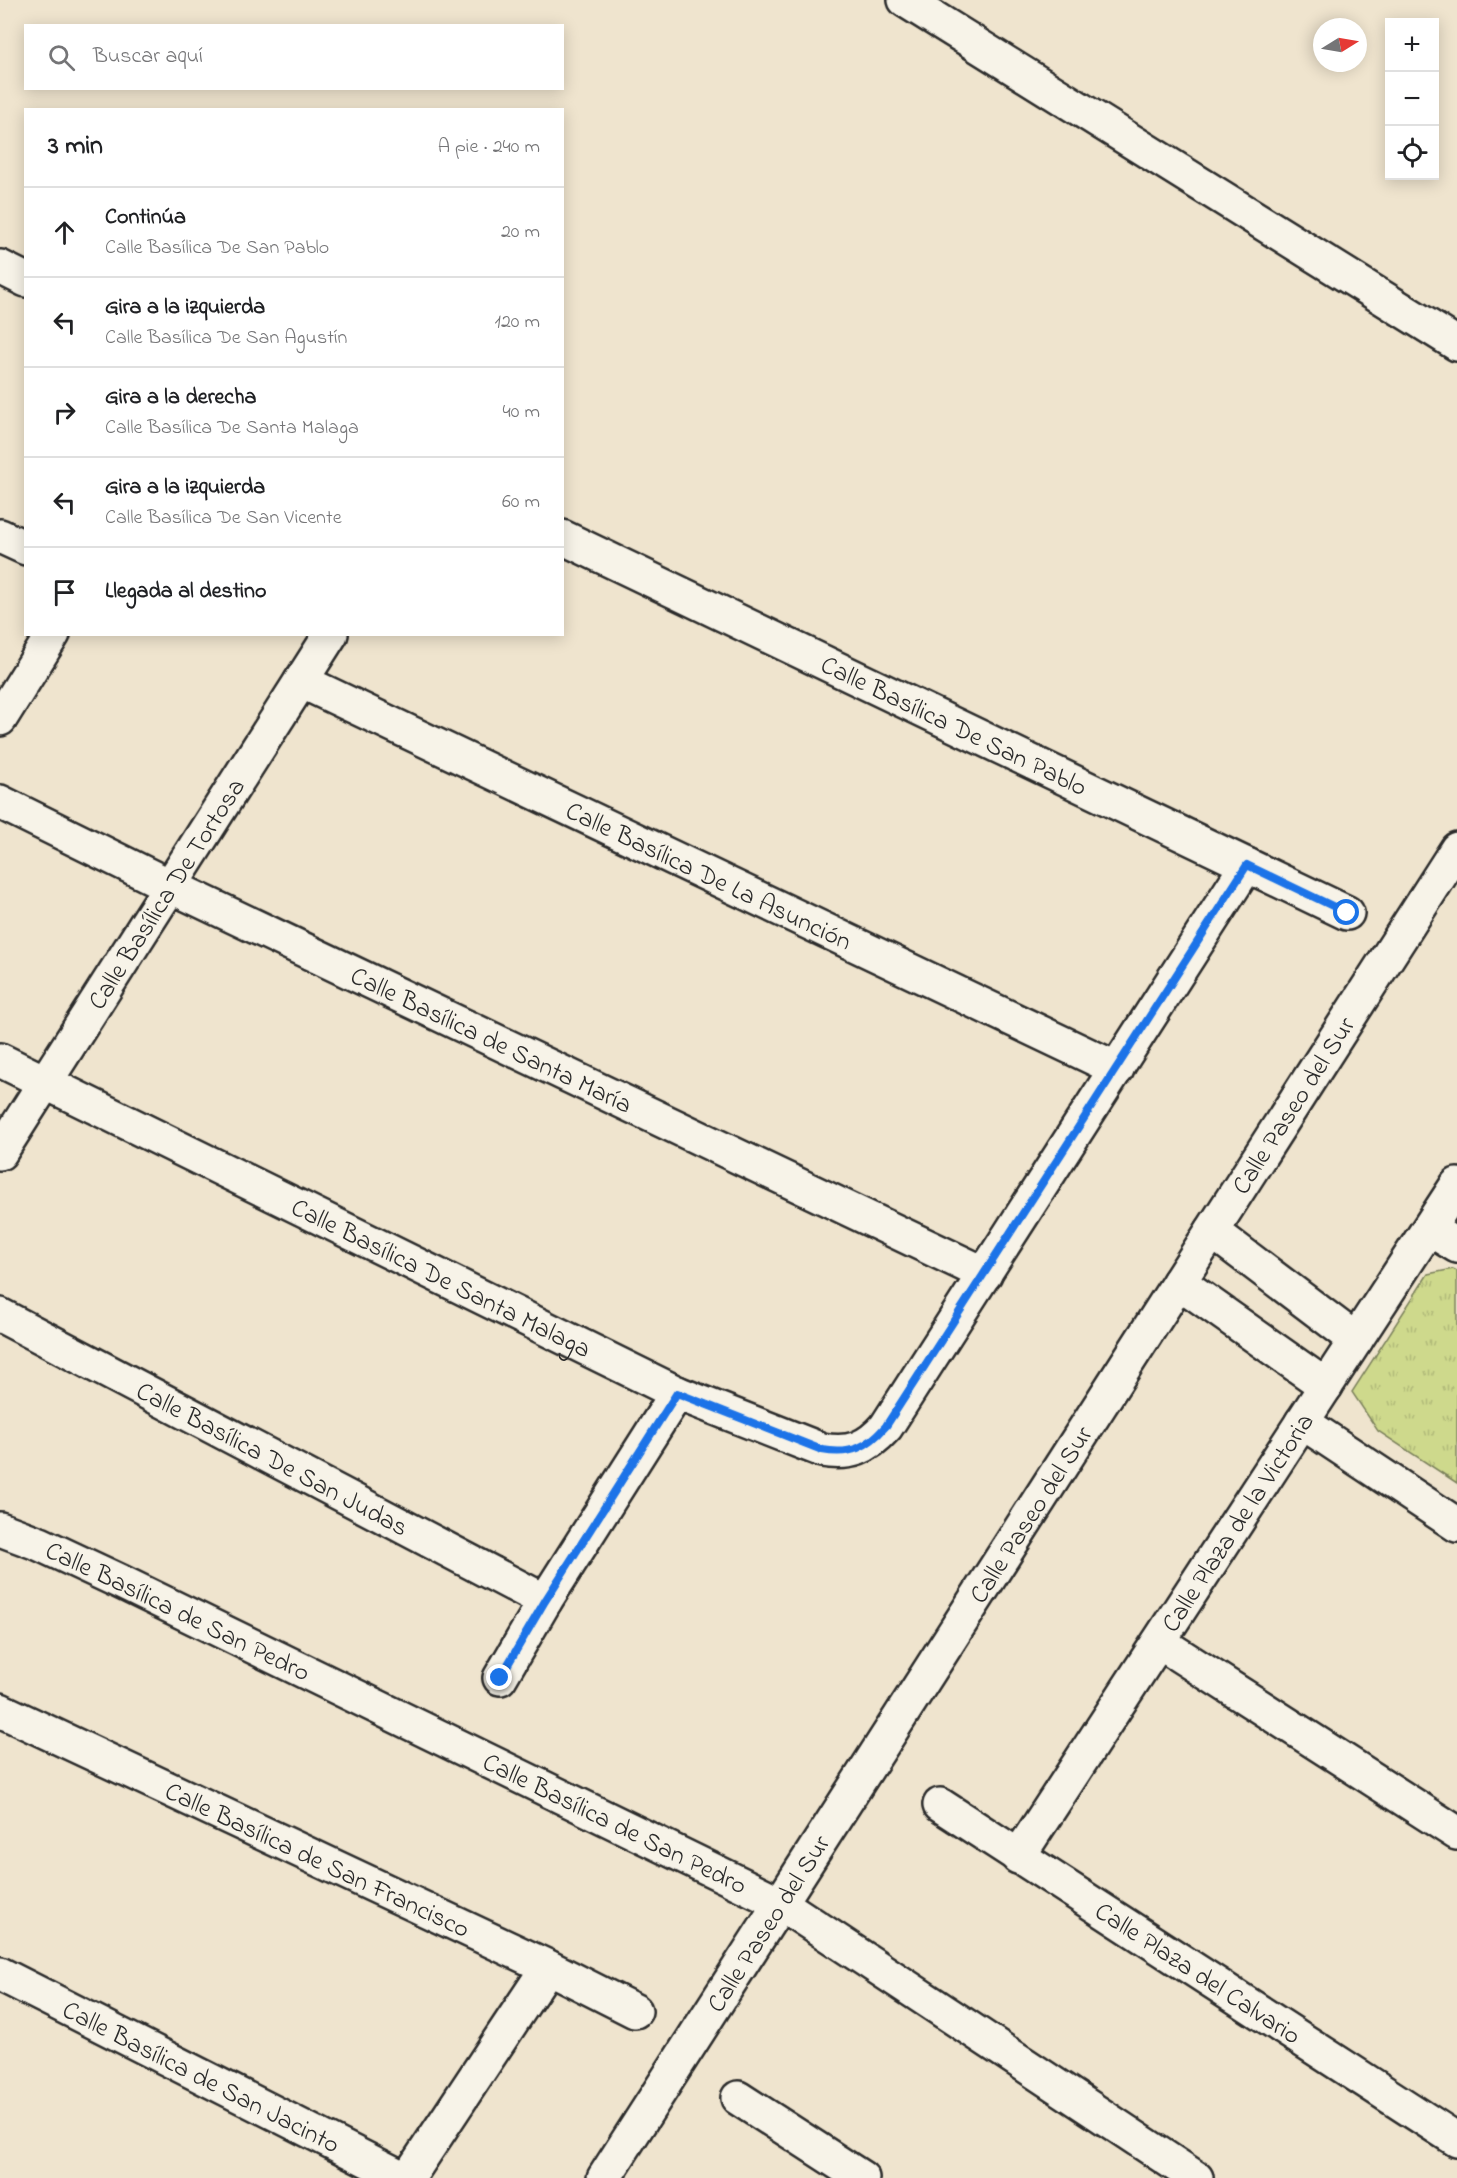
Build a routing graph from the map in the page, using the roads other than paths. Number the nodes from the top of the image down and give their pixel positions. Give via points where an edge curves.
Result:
1 (905, 0) edge
2 (0, 267) edge
3 (24, 279) edge
4 (1457, 344) edge
5 (0, 536) edge
6 (564, 538) edge
7 (24, 547) edge
8 (52, 636) edge
9 (330, 636) edge
10 (302, 681) junction
11 (0, 719) edge
12 (0, 802) edge
13 (1457, 849) edge
14 (1247, 865) junction
15 (170, 886) junction
16 (1347, 913) dead end
17 (0, 1060) edge
18 (1117, 1069) junction
19 (45, 1082) junction
20 (0, 1153) edge
21 (1457, 1185) edge
22 (1429, 1229) junction
23 (1212, 1231) junction
24 (1457, 1246) edge
25 (985, 1274) junction
26 (1179, 1282) junction
27 (0, 1315) edge
28 (1356, 1340) junction
29 (1326, 1386) junction
30 (677, 1393) junction
31 (1302, 1422) junction
32 (1457, 1525) edge
33 (0, 1529) edge
34 (545, 1601) junction
35 (1159, 1642) junction
36 (500, 1678) dead end
37 (0, 1710) edge
38 (940, 1805) dead end
39 (1457, 1833) edge
40 (1018, 1857) junction
41 (780, 1903) junction
42 (548, 1967) junction
43 (0, 1974) edge
44 (635, 2011) dead end
45 (738, 2098) dead end
46 (1457, 2140) edge
47 (842, 2173) edge
48 (403, 2178) edge
49 (408, 2178) edge
50 (604, 2178) edge
51 (1196, 2178) edge

1 - 4 street
2 - 3 street
5 - 7 street
6 - 14 street, Calle Basílica De San Pablo
8 - 11 street
9 - 10 street, Calle Basílica De Tortosa
10 - 15 street, Calle Basílica De Tortosa
10 - 18 street, Calle Basílica De La Asunción
12 - 15 street, Calle Basílica de Santa María
13 - 23 street, Calle Paseo del Sur
14 - 16 street, Calle Basílica De San Pablo
14 - 18 street, Calle Basílica De Santa Malaga
15 - 19 street, Calle Basílica De Tortosa
15 - 25 street, Calle Basílica de Santa María
17 - 19 street, Calle Basílica De Santa Malaga
18 - 25 street, Calle Basílica De Santa Malaga
19 - 20 street, Calle Basílica De Tortosa
19 - 30 street, Calle Basílica De Santa Malaga
21 - 22 street, Calle Plaza de la Victoria
22 - 24 street
22 - 28 street, Calle Plaza de la Victoria
23 - 26 street, Calle Paseo del Sur
23 - 28 street
25 - 30 street, Calle Basílica De Santa Malaga via 886,1426 863,1447 838,1452 822,1450
26 - 29 street
26 - 41 street, Calle Paseo del Sur
27 - 34 street, Calle Basílica De San Judas
28 - 29 street, Calle Plaza de la Victoria
29 - 31 street, Calle Plaza de la Victoria
30 - 34 street
31 - 32 street
31 - 35 street, Calle Plaza de la Victoria
33 - 41 street, Calle Basílica de San Pedro via 132,1588
34 - 36 street
35 - 39 street
35 - 40 street, Calle Plaza de la Victoria
37 - 42 street, Calle Basílica de San Francisco
38 - 40 street, Calle Plaza del Calvario
40 - 46 street, Calle Plaza del Calvario
41 - 50 street, Calle Paseo del Sur
41 - 51 street, Calle Basílica de San Pedro
42 - 44 street, Calle Basílica de San Francisco
42 - 49 street
43 - 48 street, Calle Basílica de San Jacinto
45 - 47 street

